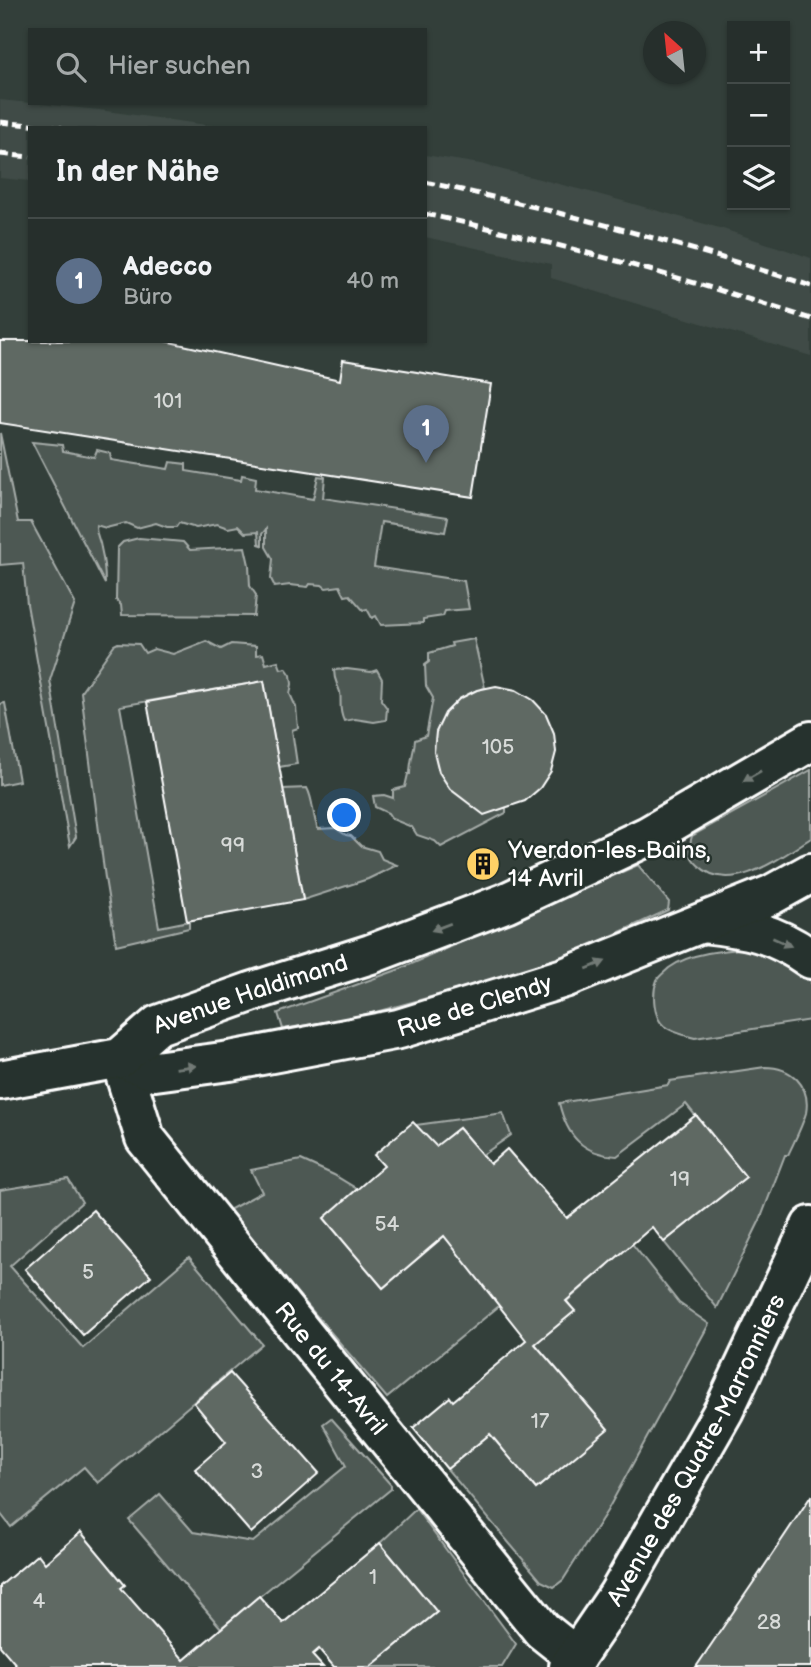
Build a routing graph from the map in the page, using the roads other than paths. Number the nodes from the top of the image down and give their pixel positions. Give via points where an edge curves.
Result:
1 (811, 741) edge
2 (811, 873) edge
3 (702, 923) junction
4 (811, 959) edge
5 (120, 1058) junction
6 (0, 1080) edge
7 (811, 1226) edge
8 (573, 1662) edge

1 -> 5 main road, Avenue Haldimand via 648,836 505,903 371,954 158,1025
2 - 3 main road, Rue de Clendy
3 -> 4 main road via 751,929 792,945
5 -> 3 main road, Rue de Clendy via 155,1071 399,1029 564,978
5 - 6 main road
5 - 8 main road, Rue du 14-Avril via 145,1138 542,1630
7 - 8 main road, Avenue des Quatre-Marronniers via 724,1410 618,1595

